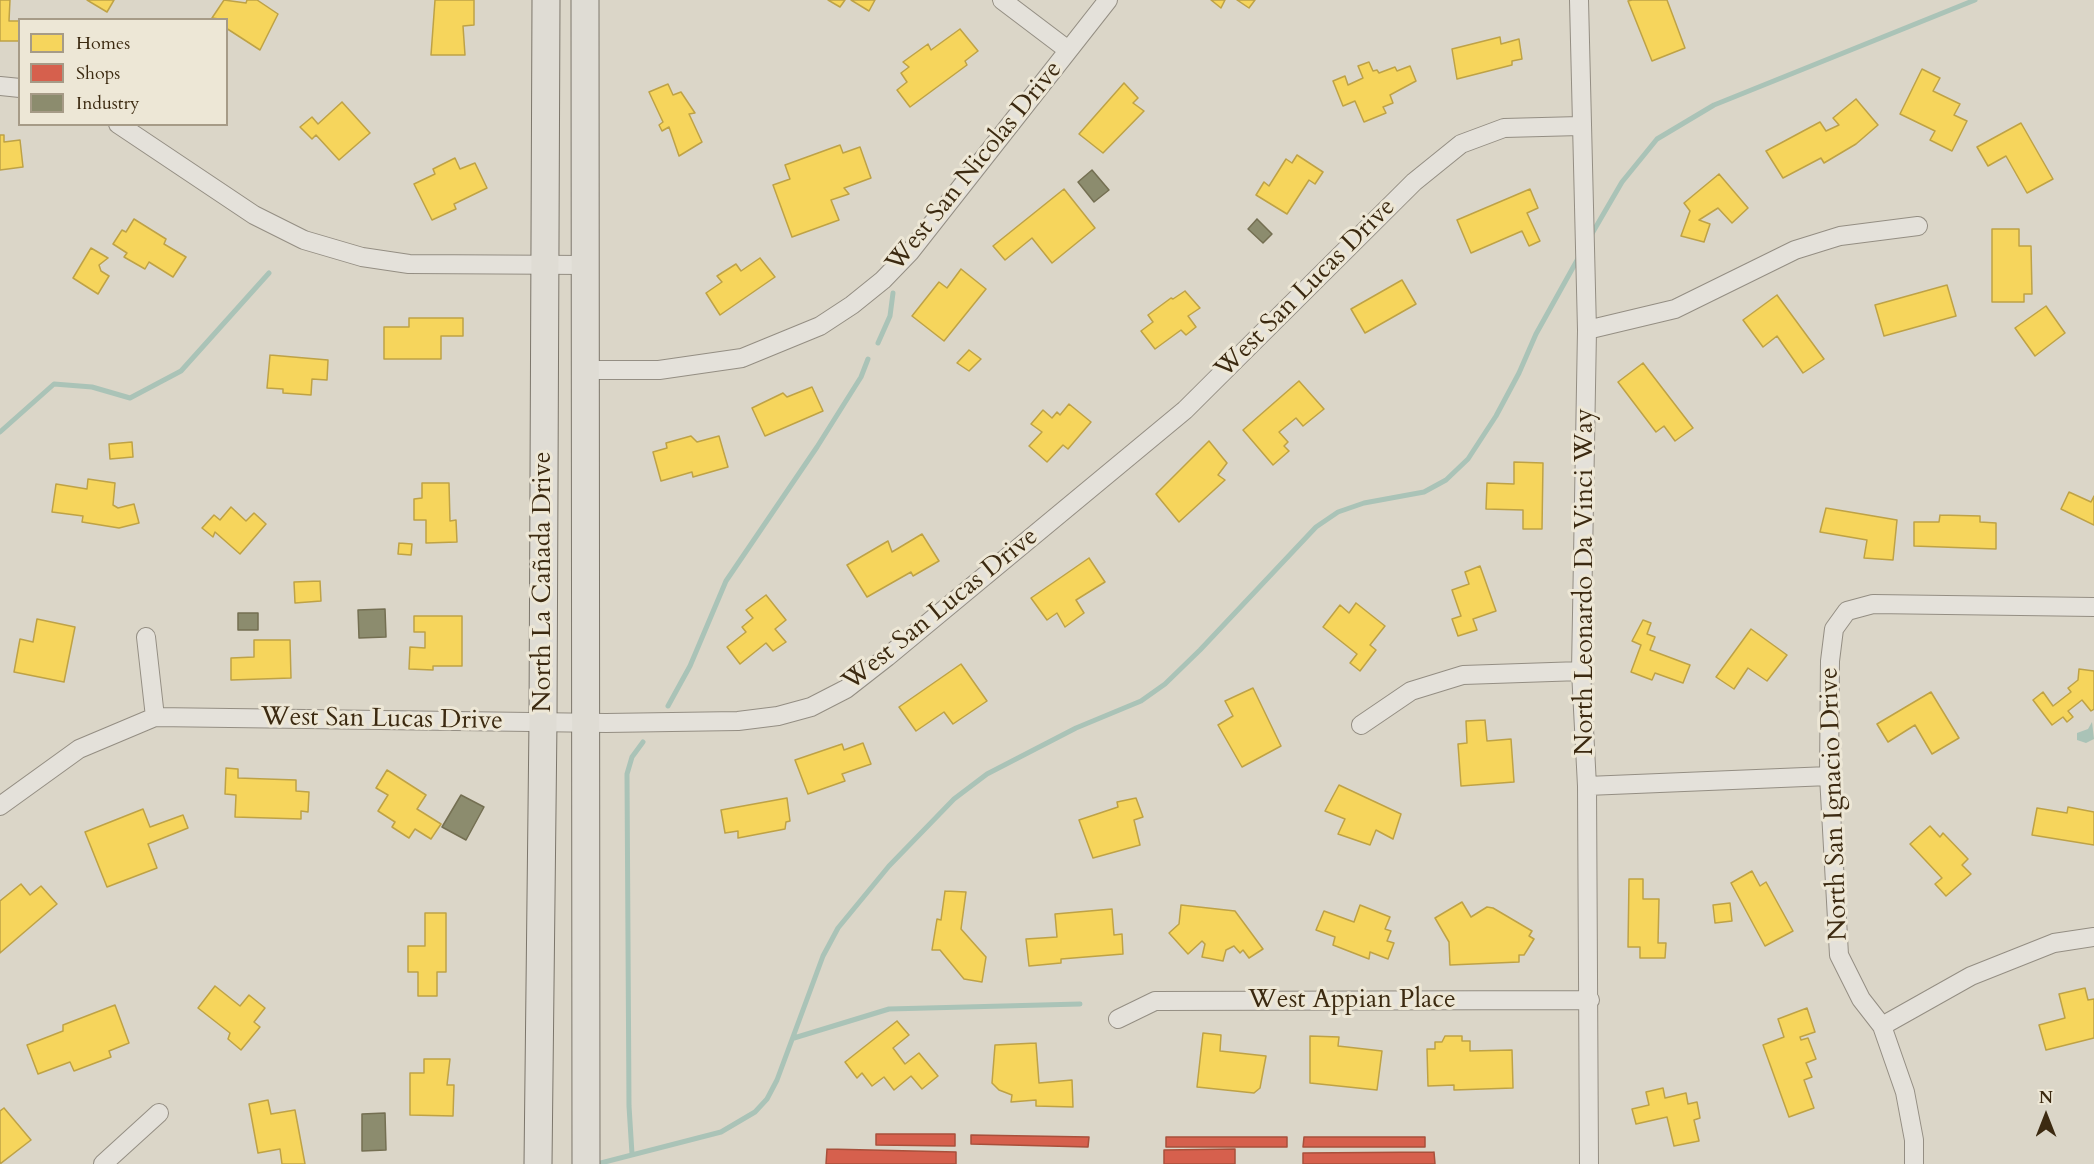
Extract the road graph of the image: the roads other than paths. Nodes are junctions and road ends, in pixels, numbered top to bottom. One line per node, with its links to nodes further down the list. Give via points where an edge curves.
1 (546, 0): 12 (main road, North La Cañada Drive)
2 (585, 0): 13 (main road, North La Cañada Drive)
3 (1002, 0): 6 (street)
4 (1108, 0): 6 (street, West San Nicolas Drive)
5 (1580, 0): 10 (street, North Leonardo Da Vinci Way)
6 (1068, 50): 15 (street, West San Nicolas Drive, via 910,252 852,305 820,326 742,358 659,370)
7 (0, 87): 8 (street)
8 (18, 88)
9 (121, 126): 12 (street, via 254,215 304,240 362,257 409,264)
10 (1580, 126): 14 (street, North Leonardo Da Vinci Way); 21 (street, West San Lucas Drive, via 1504,128 1461,144 1414,182 1185,410 846,689 811,707 738,722)
11 (1918, 226): 14 (street, via 1840,236 1806,246 1675,309)
12 (546, 265): 13 (street); 20 (main road, North La Cañada Drive)
13 (586, 265): 15 (main road, North La Cañada Drive)
14 (1587, 330): 18 (street, North Leonardo Da Vinci Way)
15 (586, 370): 21 (main road, North La Cañada Drive)
16 (2094, 607): 23 (street, North San Ignacio Drive, via 1842,606 1831,637)
17 (146, 637): 19 (street)
18 (1581, 671): 22 (street, via 1463,675 1411,691); 24 (street, North Leonardo Da Vinci Way)
19 (155, 717): 20 (street, West San Lucas Drive); 25 (street, West San Lucas Drive, via 80,749)
20 (543, 721): 21 (street, West San Lucas Drive); 31 (main road, North La Cañada Drive)
21 (585, 722): 33 (main road, North La Cañada Drive)
22 (1361, 725)
23 (1829, 776): 24 (street); 29 (street, North San Ignacio Drive, via 1839,955 1862,999)
24 (1587, 786): 27 (street, North Leonardo Da Vinci Way)
25 (0, 806)
26 (2094, 937): 29 (street, via 2054,943 1971,976)
27 (1590, 1000): 28 (street, West Appian Place, via 1155,1001); 34 (street, North Leonardo Da Vinci Way)
28 (1118, 1019)
29 (1882, 1026): 35 (street, North San Ignacio Drive, via 1905,1092)
30 (159, 1113): 32 (street)
31 (538, 1155)
32 (103, 1164)
33 (586, 1164)
34 (1589, 1164)
35 (1914, 1164)

